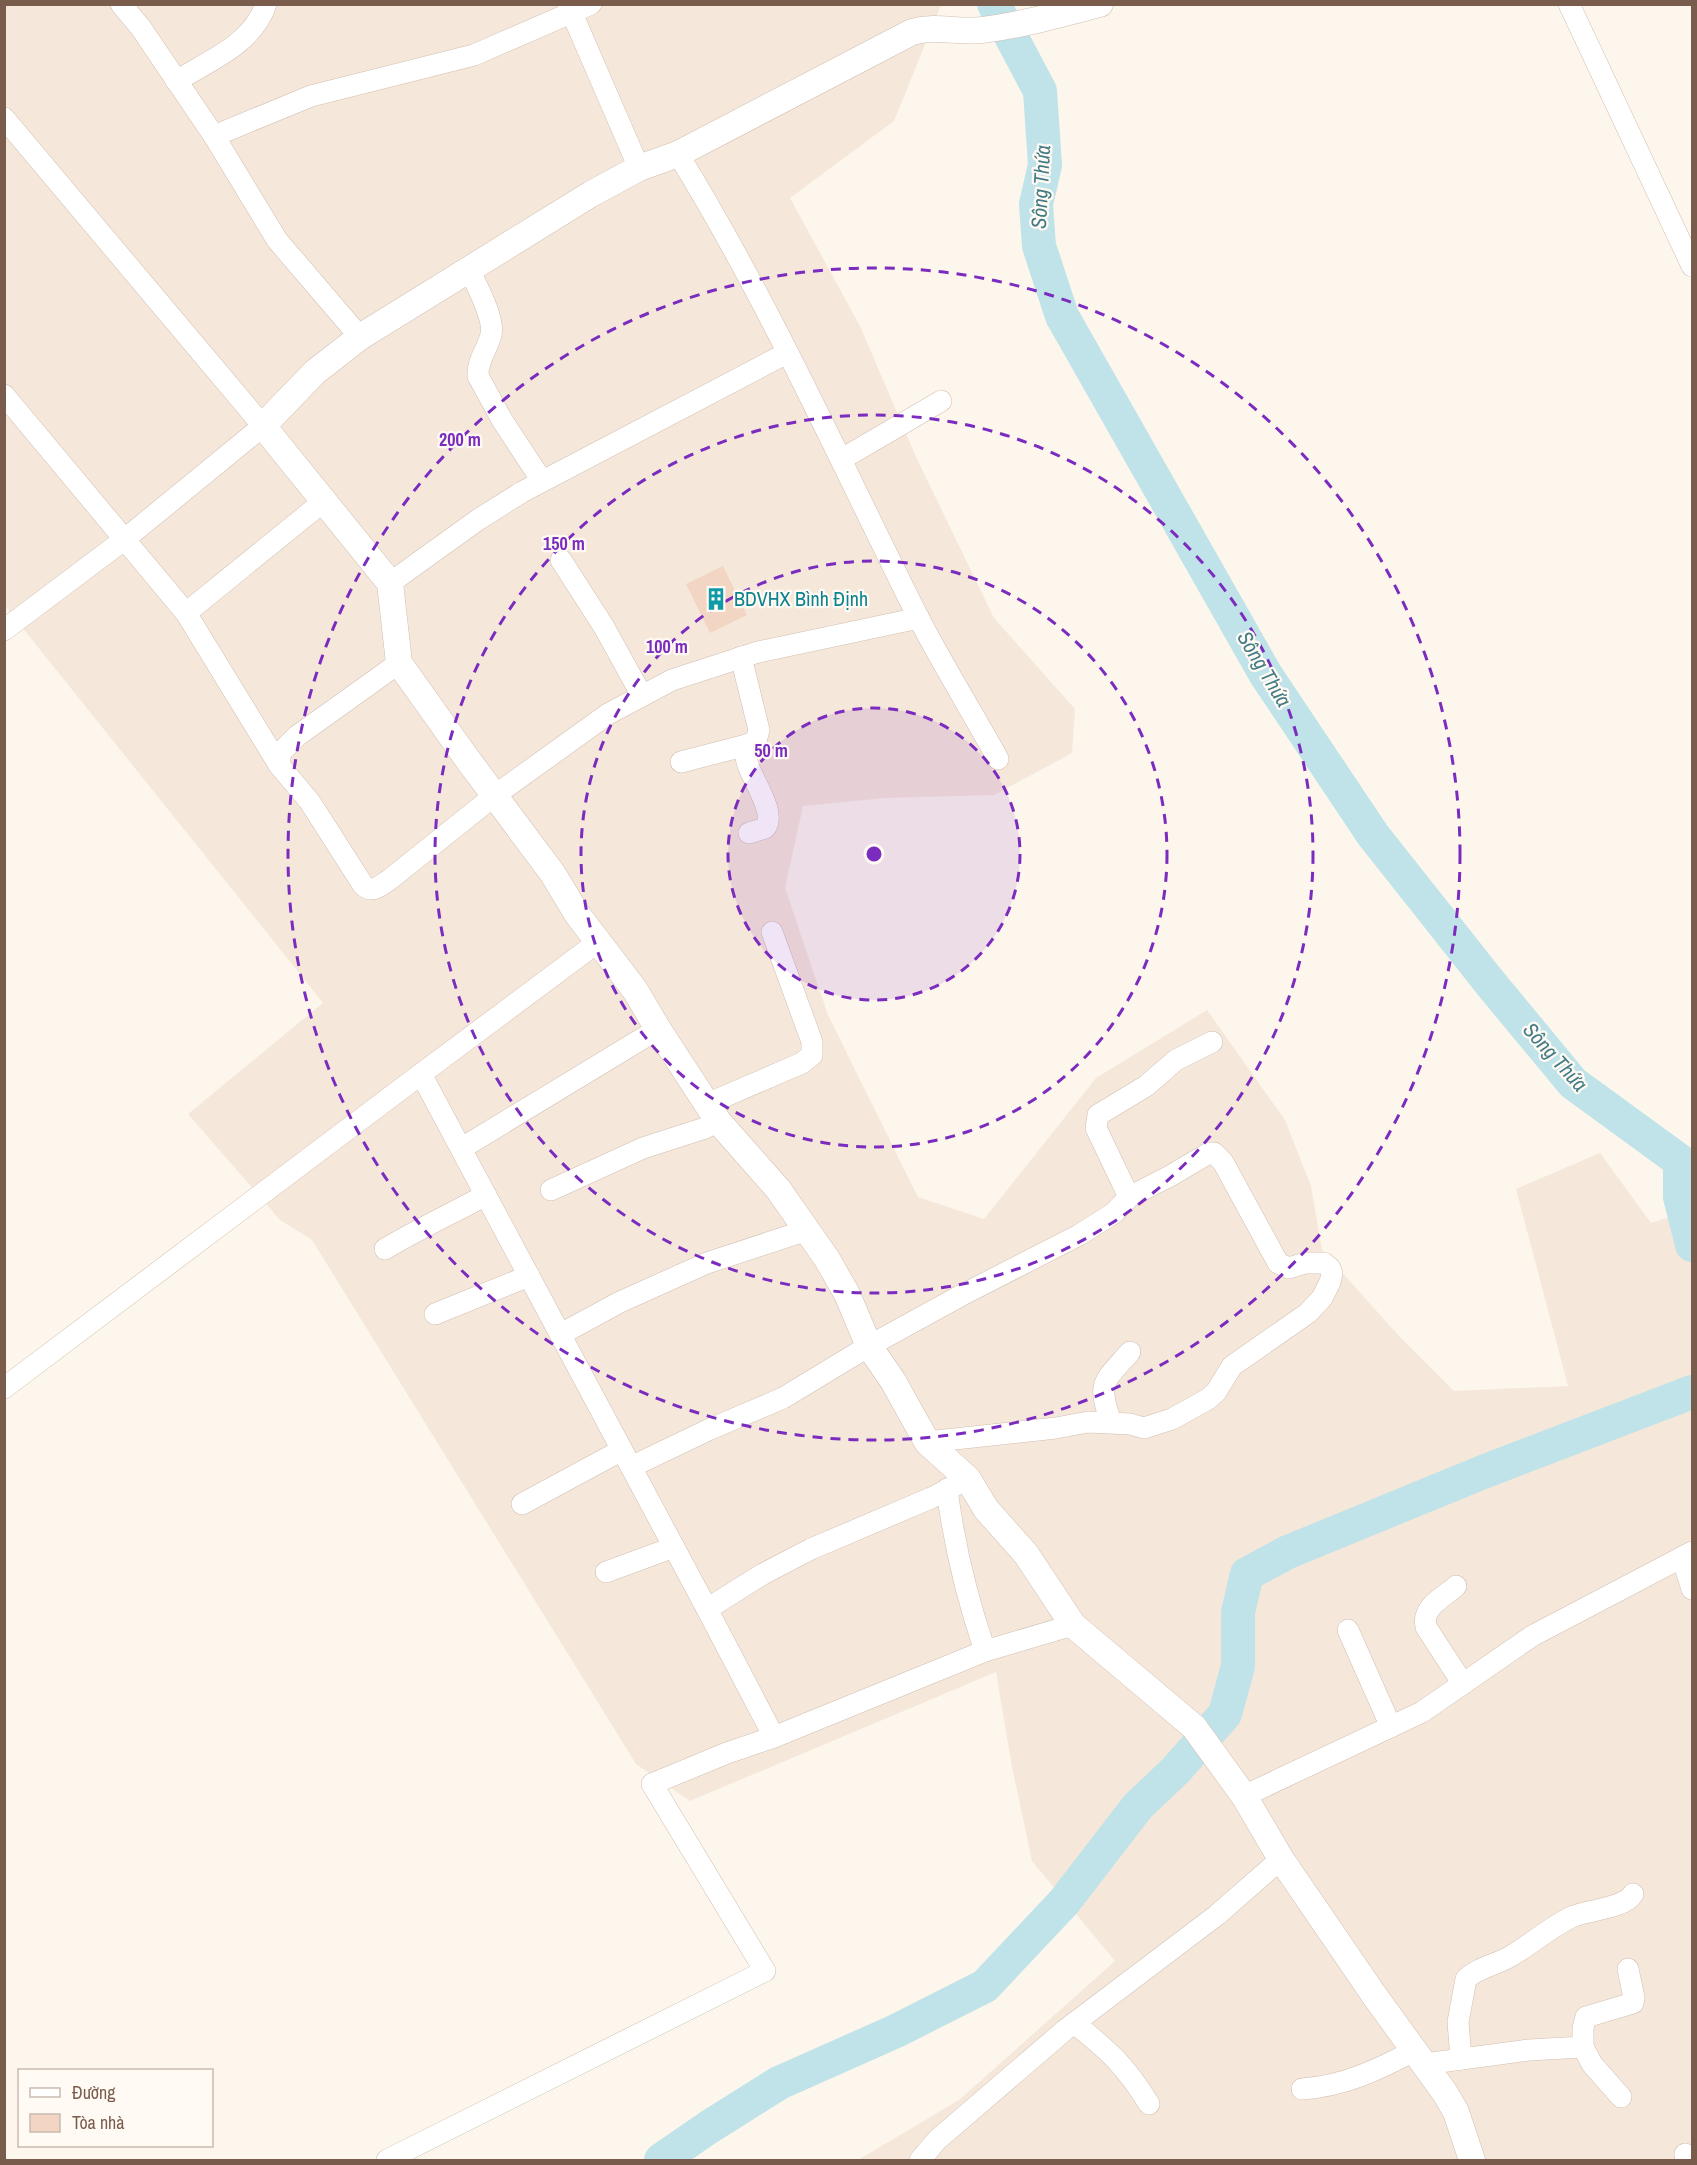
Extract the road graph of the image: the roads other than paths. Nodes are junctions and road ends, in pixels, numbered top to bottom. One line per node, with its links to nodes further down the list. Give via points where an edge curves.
1 (121, 4): 7 (street)
2 (266, 4): 7 (street, via 262,15 236,45)
3 (591, 4): 6 (street)
4 (1100, 4): 10 (street, via 979,31 933,28 912,32)
5 (1569, 4): 12 (street)
6 (570, 9): 9 (street, via 474,55 311,96); 11 (street)
7 (176, 81): 9 (street)
8 (4, 118): 18 (street)
9 (214, 136): 14 (street, via 277,240)
10 (678, 154): 11 (street); 15 (street)
11 (639, 168): 13 (street)
12 (1692, 266)
13 (469, 268): 14 (street); 20 (street, via 492,333 478,376)
14 (360, 337): 18 (street, via 315,372)
15 (787, 353): 19 (street); 20 (street)
16 (4, 395): 22 (street)
17 (941, 401): 19 (street)
18 (263, 426): 21 (street); 22 (street)
19 (842, 459): 26 (street)
20 (542, 481): 24 (street, via 479,519)
21 (324, 501): 24 (street); 25 (street)
22 (125, 538): 25 (street); 27 (street)
23 (561, 560): 30 (street)
24 (390, 583): 29 (street)
25 (186, 613): 34 (street)
26 (919, 618): 28 (street); 32 (street)
27 (4, 630)
28 (741, 657): 30 (street, via 672,680); 31 (street, via 759,730 756,741)
29 (399, 663): 34 (street, via 297,736 281,752); 35 (street)
30 (642, 696): 35 (street, via 608,714)
31 (743, 746): 33 (street); 36 (street, via 770,821 765,828)
32 (998, 759)
33 (681, 762)
34 (279, 765): 35 (street, via 310,802 368,890 389,880)
35 (494, 796): 38 (street)
36 (750, 833)
37 (772, 932): 42 (street, via 812,1042 812,1055)
38 (598, 942): 39 (street, via 635,990); 41 (street)
39 (658, 1029): 42 (street); 43 (street)
40 (1212, 1042): 46 (street, via 1176,1060 1146,1086 1098,1115 1096,1128)
41 (421, 1074): 43 (street); 54 (street)
42 (713, 1112): 44 (street, via 705,1128 643,1148); 47 (street)
43 (462, 1148): 45 (street)
44 (551, 1190)
45 (486, 1195): 48 (street); 49 (street)
46 (1129, 1197): 52 (street, via 1114,1213 1079,1235); 55 (street, via 1214,1153 1223,1162 1278,1263 1289,1268 1324,1263 1332,1274 1313,1308 1232,1366 1208,1399 1151,1427)
47 (807, 1230): 51 (street, via 707,1263); 52 (street, via 836,1272)
48 (385, 1249)
49 (529, 1276): 50 (street); 51 (street)
50 (435, 1314)
51 (561, 1334): 57 (street)
52 (869, 1346): 56 (street); 57 (street, via 783,1398)
53 (1130, 1352): 55 (street, via 1104,1385)
54 (4, 1388)
55 (1111, 1422): 56 (street)
56 (927, 1442): 58 (street)
57 (627, 1459): 59 (street); 60 (street)
58 (957, 1484): 65 (street, via 811,1549); 66 (street, via 986,1509 1026,1554); 68 (street, via 960,1570)
59 (522, 1504)
60 (674, 1547): 62 (street); 65 (street)
61 (1687, 1554): 64 (street); 69 (street, via 1553,1623)
62 (606, 1572)
63 (1456, 1586): 69 (street, via 1429,1608 1424,1620)
64 (1692, 1589)
65 (707, 1609): 71 (street)
66 (1073, 1625): 68 (street); 72 (street, via 1194,1727)
67 (1348, 1630): 70 (street)
68 (985, 1651): 71 (street)
69 (1463, 1684): 70 (street, via 1422,1712)
70 (1390, 1727): 72 (street)
71 (774, 1737): 83 (street, via 652,1784 765,1971)
72 (1244, 1796): 73 (street)
73 (1281, 1859): 76 (street, via 1217,1915); 78 (street)
74 (1633, 1894): 79 (street, via 1626,1901 1574,1916 1466,1979 1458,2022)
75 (1628, 1969): 77 (street, via 1633,2003 1586,2017)
76 (1074, 2023): 82 (street, via 1124,2067); 84 (street, via 937,2140)
77 (1582, 2047): 79 (street); 81 (street)
78 (1420, 2057): 79 (street); 80 (street, via 1340,2084); 85 (street, via 1456,2112)
79 (1461, 2059)
80 (1302, 2089)
81 (1621, 2097)
82 (1149, 2104)
83 (387, 2160)
84 (920, 2160)
85 (1472, 2160)

